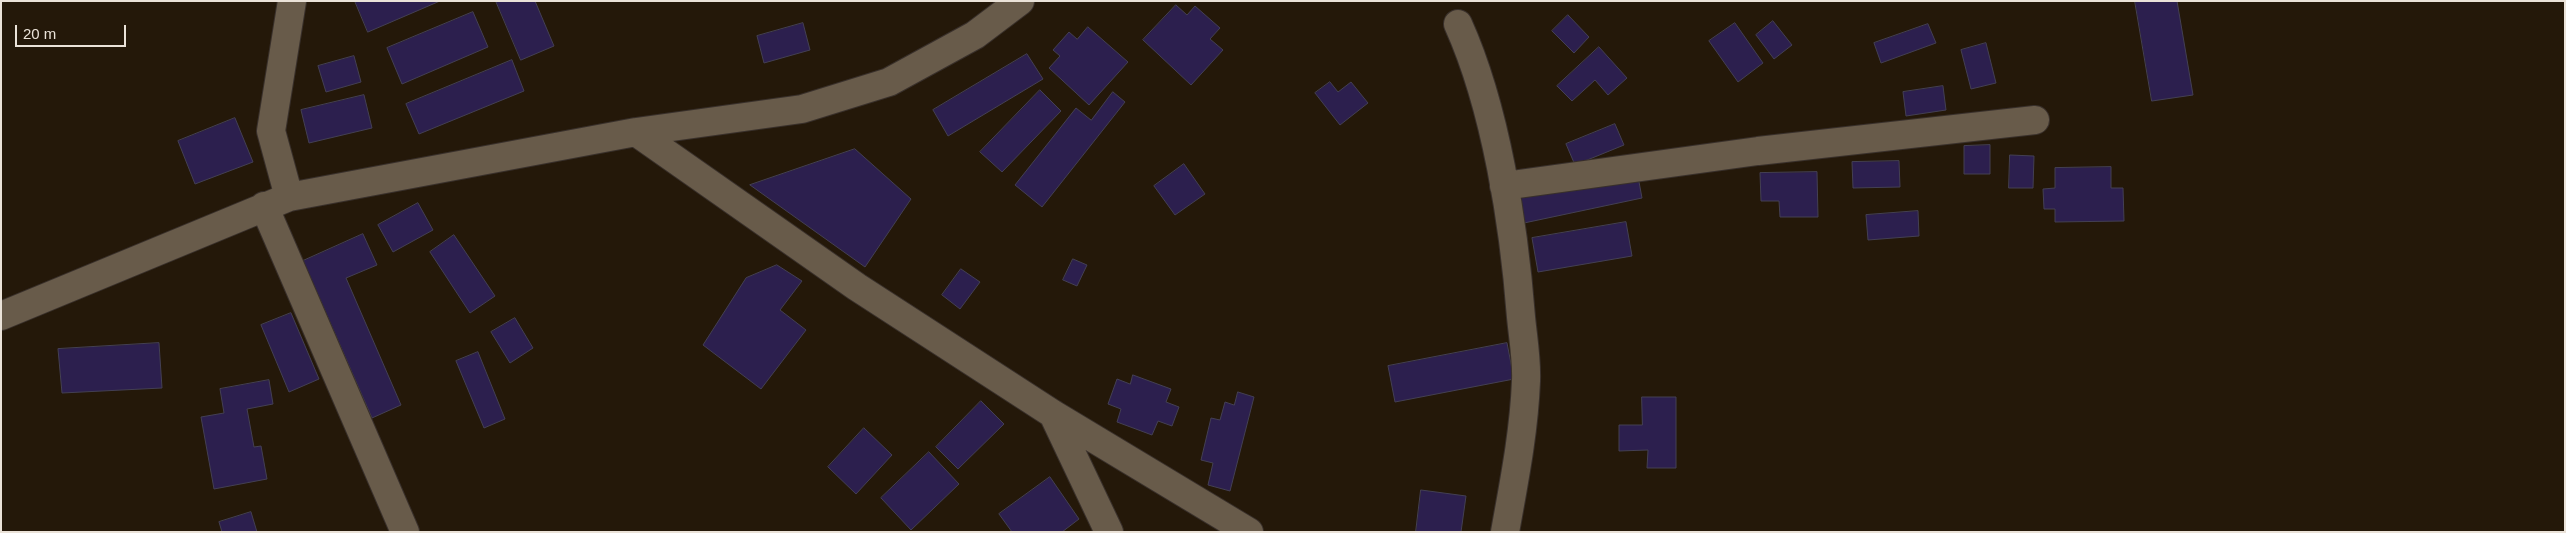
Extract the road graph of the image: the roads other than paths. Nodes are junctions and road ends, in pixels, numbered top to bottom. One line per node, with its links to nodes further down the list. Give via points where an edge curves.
1 (292, 1): 7 (street, via 271,131)
2 (1020, 1): 5 (street, via 975,35 889,82 802,109)
3 (1458, 24): 6 (street, via 1468,45)
4 (2035, 120): 6 (street, via 1758,151)
5 (636, 132): 7 (street); 9 (street, via 857,286)
6 (1504, 186): 13 (street, via 1519,288 1526,380 1517,464)
7 (276, 201): 8 (street); 10 (street)
8 (1, 316)
9 (1053, 414): 11 (street); 12 (street)
10 (405, 532)
11 (1109, 532)
12 (1249, 532)
13 (1504, 532)

